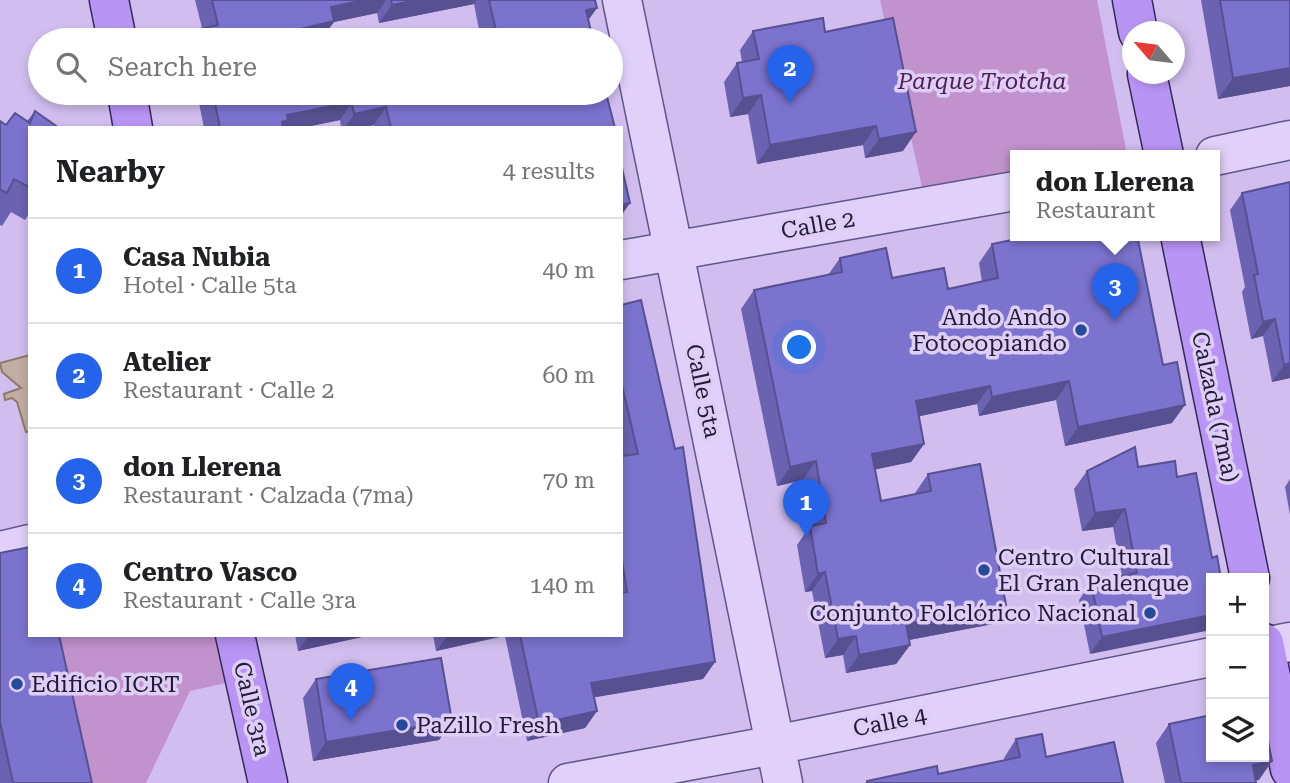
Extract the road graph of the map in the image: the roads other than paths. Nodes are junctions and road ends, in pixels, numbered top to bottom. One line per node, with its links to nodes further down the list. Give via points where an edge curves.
1 (109, 0): 5 (main road)
2 (622, 0): 14 (street, Calle 5ta)
3 (1132, 0): 4 (main road)
4 (1136, 21)
5 (115, 28)
6 (1149, 84): 10 (main road)
7 (129, 105): 8 (main road)
8 (134, 126)
9 (1290, 140): 11 (street)
10 (1163, 150)
11 (1220, 155)
12 (1010, 192): 14 (street, Calle 2)
13 (1181, 241): 18 (main road, Calzada (7ma))
14 (673, 249): 15 (street, Calle 2); 24 (street, Calle 5ta)
15 (623, 260)
16 (28, 544): 17 (street)
17 (0, 551)
18 (1250, 573)
19 (235, 637): 26 (main road, Calle 3ra)
20 (1290, 642): 21 (street)
21 (1269, 644)
22 (1206, 658): 24 (street, Calle 4)
23 (1269, 669): 25 (main road)
24 (775, 745): 27 (street, Calle 4); 28 (street, Calle 5ta)
25 (1290, 769)
26 (268, 783)
27 (568, 783)
28 (783, 783)

